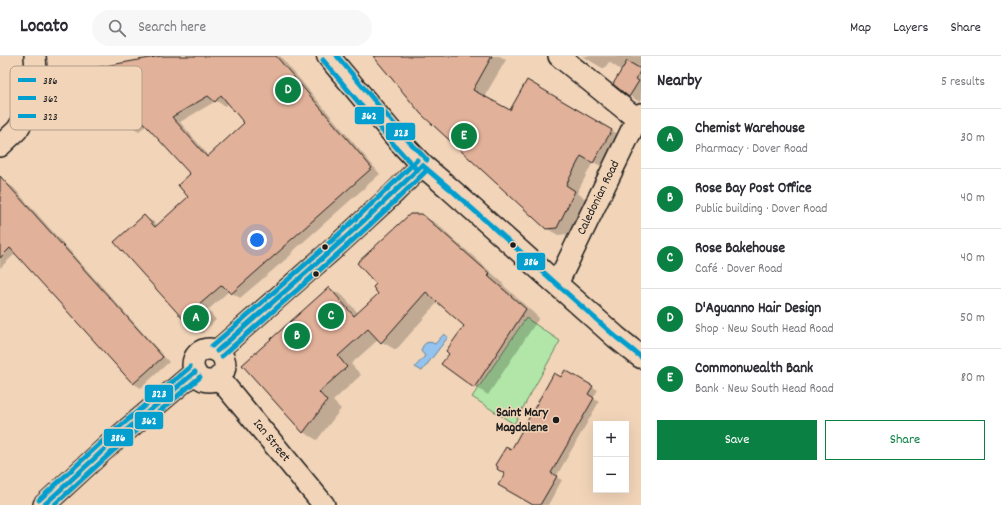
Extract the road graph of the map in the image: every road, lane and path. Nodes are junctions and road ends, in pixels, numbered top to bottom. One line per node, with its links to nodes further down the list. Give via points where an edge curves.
1 (35, 56): 4 (street)
2 (328, 56): 8 (main road)
3 (559, 56): 5 (street)
4 (36, 66)
5 (639, 117): 9 (street, Caledonian Road)
6 (17, 130): 7 (street)
7 (0, 146)
8 (422, 165): 9 (main road); 10 (street, via 343,240)
9 (557, 284): 11 (main road)
10 (218, 351): 12 (street, via 208,349 198,352 194,360); 13 (street, via 224,360)
11 (641, 358)
12 (195, 372): 13 (street, via 206,380); 15 (street, via 109,445)
13 (220, 376): 14 (street, Ian Street)
14 (319, 503)
15 (44, 505)

